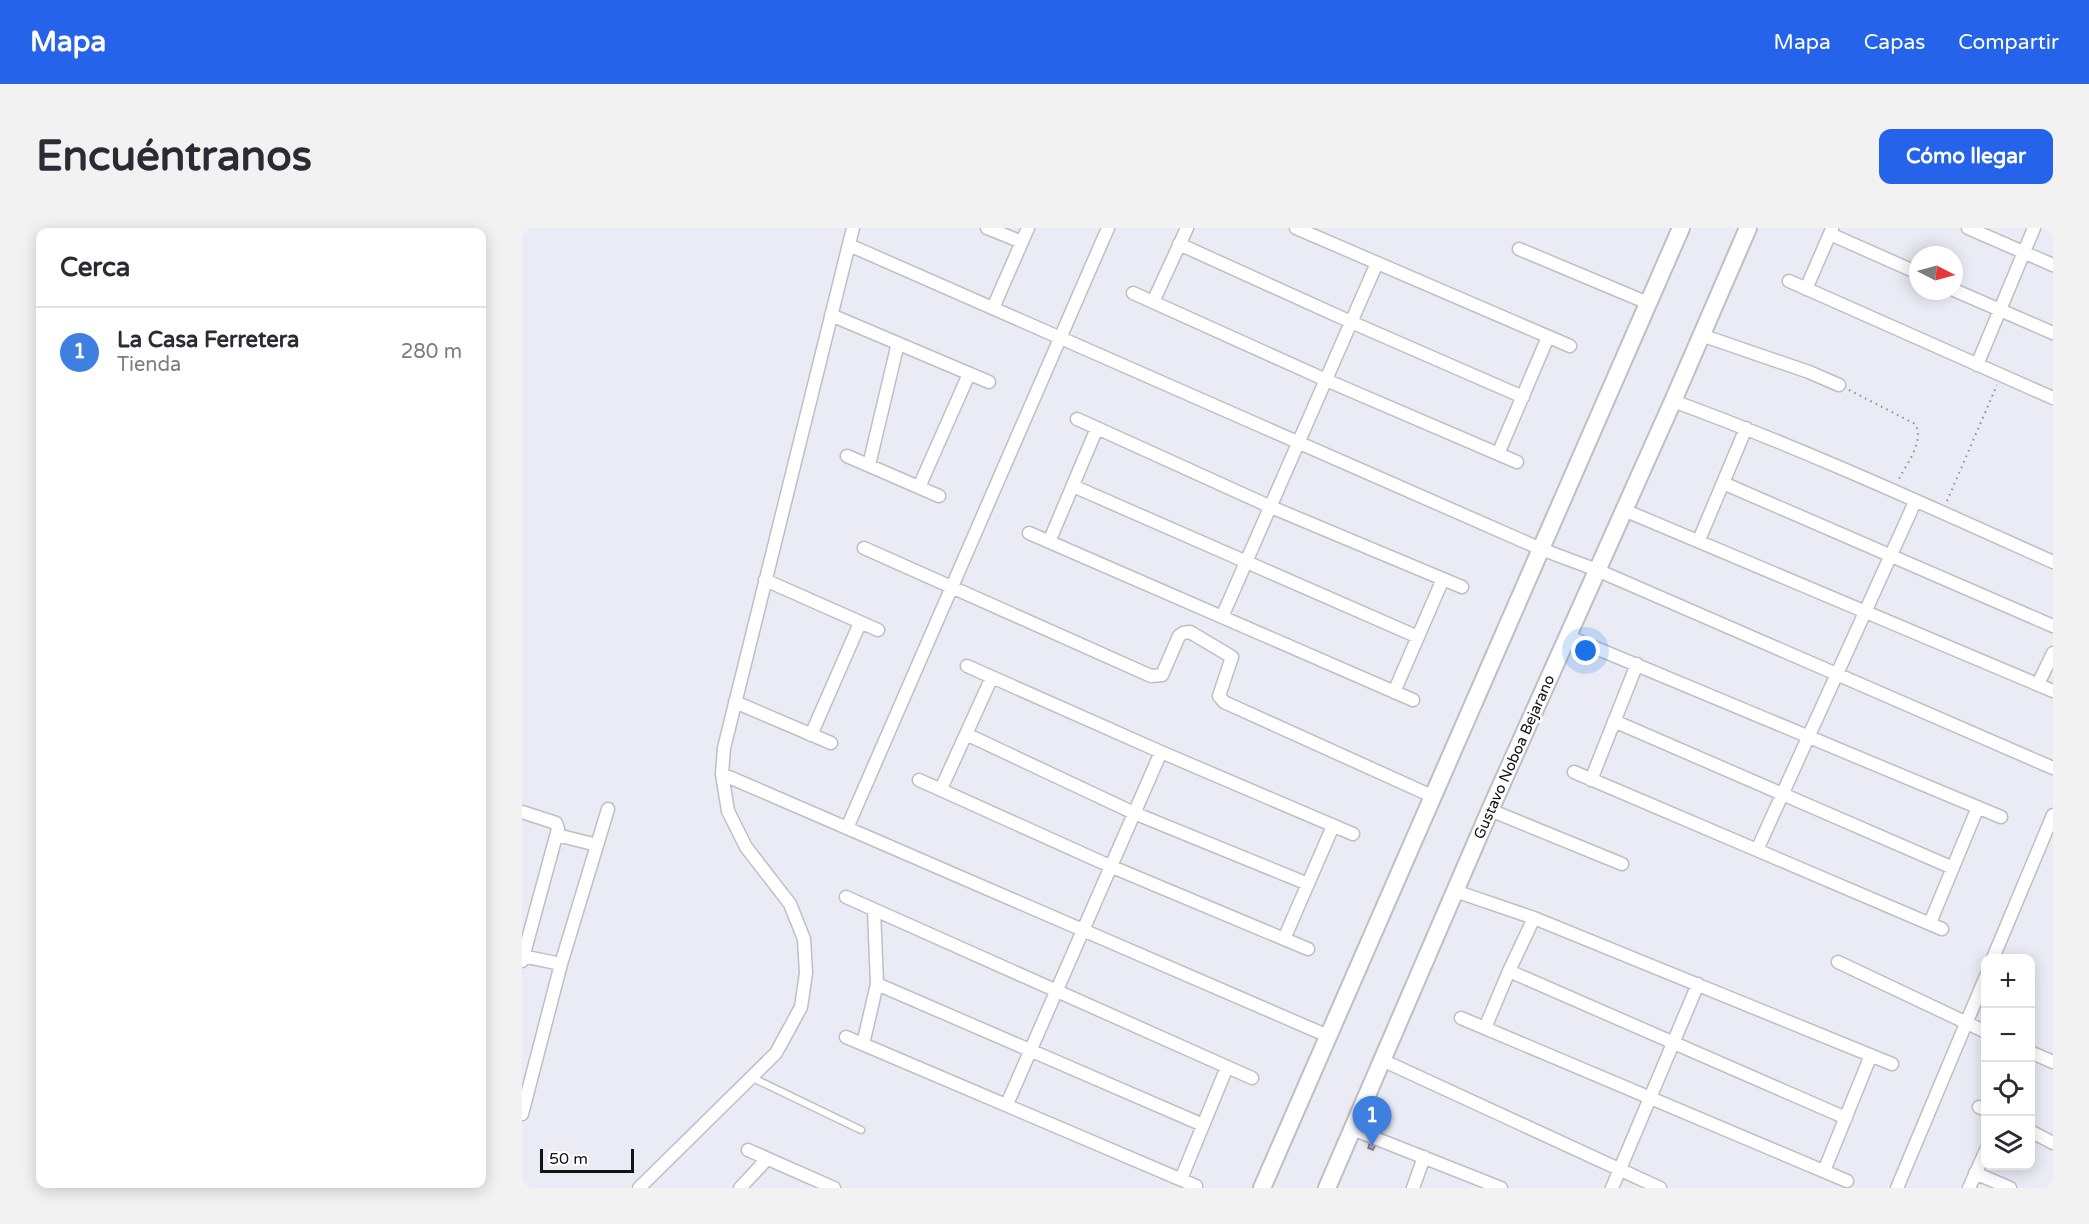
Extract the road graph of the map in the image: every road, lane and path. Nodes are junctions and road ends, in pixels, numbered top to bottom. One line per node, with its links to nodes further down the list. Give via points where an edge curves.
1 (853, 228): 14 (street)
2 (987, 228): 12 (street)
3 (1028, 228): 12 (street)
4 (1108, 228): 33 (street)
5 (1186, 228): 13 (street)
6 (1296, 228): 17 (street)
7 (1681, 228): 25 (street)
8 (1748, 228): 31 (street, Gustavo Noboa Bejarano)
9 (1968, 228): 16 (street)
10 (2034, 228): 16 (street)
11 (1831, 231): 19 (street); 21 (street)
12 (1022, 242): 26 (street)
13 (1179, 244): 24 (street); 29 (street)
14 (849, 245): 26 (street); 28 (street)
15 (1519, 249): 25 (street)
16 (2024, 253): 18 (street); 27 (street)
17 (1377, 263): 29 (street); 32 (street)
18 (2053, 265)
19 (1909, 269)
20 (1789, 281): 21 (street)
21 (1806, 289): 36 (street)
22 (1133, 293): 24 (street)
23 (1963, 294): 27 (street)
24 (1153, 302): 39 (street)
25 (1648, 303): 66 (street)
26 (993, 309): 33 (street)
27 (2000, 310): 30 (street); 36 (street)
28 (831, 315): 34 (street); 72 (street)
29 (1351, 322): 39 (street); 42 (street)
30 (2053, 333)
31 (1701, 335): 41 (street); 44 (street, Gustavo Noboa Bejarano)
32 (1548, 337): 35 (street); 42 (street)
33 (1060, 338): 48 (street); 74 (street)
34 (897, 343): 37 (street); 52 (street)
35 (1570, 346)
36 (1977, 365): 38 (street)
37 (969, 374): 40 (street); 55 (street)
38 (2001, 375): 43 (street); 61 (path)
39 (1326, 380): 48 (street); 49 (street)
40 (988, 382)
41 (1839, 385): 56 (path, via 1915,424 1919,439)
42 (1523, 397): 49 (street)
43 (2053, 398)
44 (1673, 401): 47 (street); 60 (street, Gustavo Noboa Bejarano)
45 (1077, 419): 46 (street)
46 (1097, 428): 54 (street); 59 (street)
47 (1746, 428): 53 (street); 56 (street)
48 (1299, 443): 59 (street); 66 (street)
49 (1498, 454): 51 (street)
50 (847, 456): 52 (street)
51 (1517, 462)
52 (869, 465): 55 (street)
53 (1723, 483): 63 (street); 67 (street)
54 (1073, 486): 64 (street); 68 (street)
55 (919, 487): 57 (street)
56 (1893, 491): 58 (street)
57 (939, 496)
58 (1916, 502): 61 (street); 67 (street)
59 (1271, 507): 68 (street); 71 (street)
60 (1624, 510): 63 (street); 70 (street, Gustavo Noboa Bejarano)
61 (1943, 512): 69 (street)
62 (1029, 533): 64 (street)
63 (1699, 540): 75 (street)
64 (1048, 542): 76 (street)
65 (864, 548): 74 (street)
66 (1541, 549): 70 (street); 105 (street)
67 (1891, 557): 75 (street); 78 (street)
68 (1246, 562): 76 (street); 81 (street)
69 (2053, 562)
70 (1597, 570): 80 (street, Gustavo Noboa Bejarano); 85 (street)
71 (1443, 579): 73 (street); 81 (street)
72 (765, 580): 77 (street); 91 (street)
73 (1462, 587)
74 (951, 588): 105 (street, via 1151,676 1162,675 1179,636 1190,632 1232,657 1219,696 1224,702); 114 (street)
75 (1866, 611): 85 (street); 87 (street)
76 (1222, 617): 89 (street)
77 (860, 622): 79 (street); 94 (street)
78 (2053, 626)
79 (878, 630)
80 (1568, 636): 83 (street); 108 (street, Gustavo Noboa Bejarano)
81 (1418, 637): 89 (street)
82 (2053, 653): 87 (street)
83 (1637, 664): 92 (street); 95 (street)
84 (967, 666): 86 (street)
85 (1838, 674): 95 (street); 98 (street)
86 (992, 677): 93 (street); 97 (street)
87 (2038, 684): 88 (street)
88 (2053, 691)
89 (1394, 692): 90 (street)
90 (1413, 700)
91 (735, 702): 94 (street); 100 (street)
92 (1614, 721): 102 (street); 104 (street)
93 (966, 734): 103 (street); 110 (street)
94 (811, 735): 96 (street)
95 (1808, 736): 104 (street); 106 (street)
96 (831, 743)
97 (1161, 752): 110 (street); 113 (street)
98 (2053, 768)
99 (1574, 772): 102 (street)
100 (722, 774): 114 (street); 156 (street, via 728,811 746,847 790,904 804,939 806,973 801,1007 776,1053)
101 (919, 780): 103 (street)
102 (1591, 780): 118 (street)
103 (941, 789): 120 (street)
104 (1782, 795): 118 (street); 121 (street)
105 (1434, 797): 145 (street)
106 (1978, 807): 112 (street); 121 (street)
107 (608, 809): 117 (street)
108 (1490, 810): 119 (street); 123 (street, Gustavo Noboa Bejarano)
109 (522, 812): 116 (street, via 556,823)
110 (1134, 813): 120 (street); 122 (street)
111 (2053, 815): 132 (street)
112 (2001, 817)
113 (1333, 826): 115 (street); 122 (street)
114 (847, 828): 129 (street)
115 (1353, 834)
116 (556, 835): 117 (street); 133 (street)
117 (597, 845): 135 (street)
118 (1757, 850): 127 (street)
119 (1622, 864)
120 (1110, 866): 129 (street); 130 (street)
121 (1953, 868): 127 (street)
122 (1308, 884): 130 (street)
123 (1455, 891): 126 (street); 152 (street, Gustavo Noboa Bejarano)
124 (846, 897): 125 (street)
125 (873, 910): 137 (street); 140 (street)
126 (1534, 918): 136 (street); 138 (street)
127 (1930, 923): 128 (street)
128 (1942, 929)
129 (1082, 930): 140 (street); 145 (street)
130 (1284, 939): 131 (street)
131 (1308, 949)
132 (1995, 954)
133 (522, 958): 135 (street)
134 (1838, 962): 142 (street)
135 (561, 964): 160 (street)
136 (1509, 971): 143 (street); 147 (street)
137 (877, 984): 148 (street); 149 (street)
138 (1698, 984): 147 (street); 151 (street)
139 (1981, 988): 142 (street)
140 (1056, 990): 149 (street); 155 (street)
141 (1461, 1018): 143 (street)
142 (1966, 1024): 144 (street); 186 (street)
143 (1485, 1028): 158 (street)
144 (1981, 1030)
145 (1328, 1036): 180 (street)
146 (846, 1037): 148 (street)
147 (1672, 1043): 158 (street); 161 (street)
148 (863, 1044): 159 (street)
149 (1031, 1050): 159 (street); 162 (street)
150 (2035, 1054): 153 (street)
151 (1870, 1055): 154 (street); 161 (street)
152 (1382, 1060): 164 (street, Gustavo Noboa Bejarano); 171 (street)
153 (2053, 1062)
154 (1892, 1064)
155 (1227, 1067): 157 (street); 162 (street)
156 (753, 1078): 163 (lane); 177 (street)
157 (1252, 1078)
158 (1649, 1098): 171 (street); 172 (street)
159 (1007, 1104): 174 (street)
160 (522, 1114)
161 (1846, 1118): 172 (street)
162 (1203, 1125): 174 (street)
163 (861, 1130)
164 (1352, 1130): 168 (street); 181 (street, Gustavo Noboa Bejarano)
165 (2035, 1133): 166 (street)
166 (2053, 1143)
167 (748, 1150): 169 (street)
168 (1424, 1157): 182 (street); 183 (street)
169 (767, 1159): 178 (street); 179 (street)
170 (1981, 1160): 173 (street)
171 (1619, 1170): 184 (street); 185 (street)
172 (1824, 1171): 175 (street)
173 (1975, 1173): 187 (street); 188 (street)
174 (1180, 1179): 176 (street)
175 (1847, 1181)
176 (1196, 1186)
177 (639, 1188)
178 (740, 1188)
179 (834, 1188)
180 (1262, 1188)
181 (1327, 1188)
182 (1413, 1188)
183 (1501, 1188)
184 (1612, 1188)
185 (1659, 1188)
186 (1897, 1188)
187 (1969, 1188)
188 (2010, 1188)

